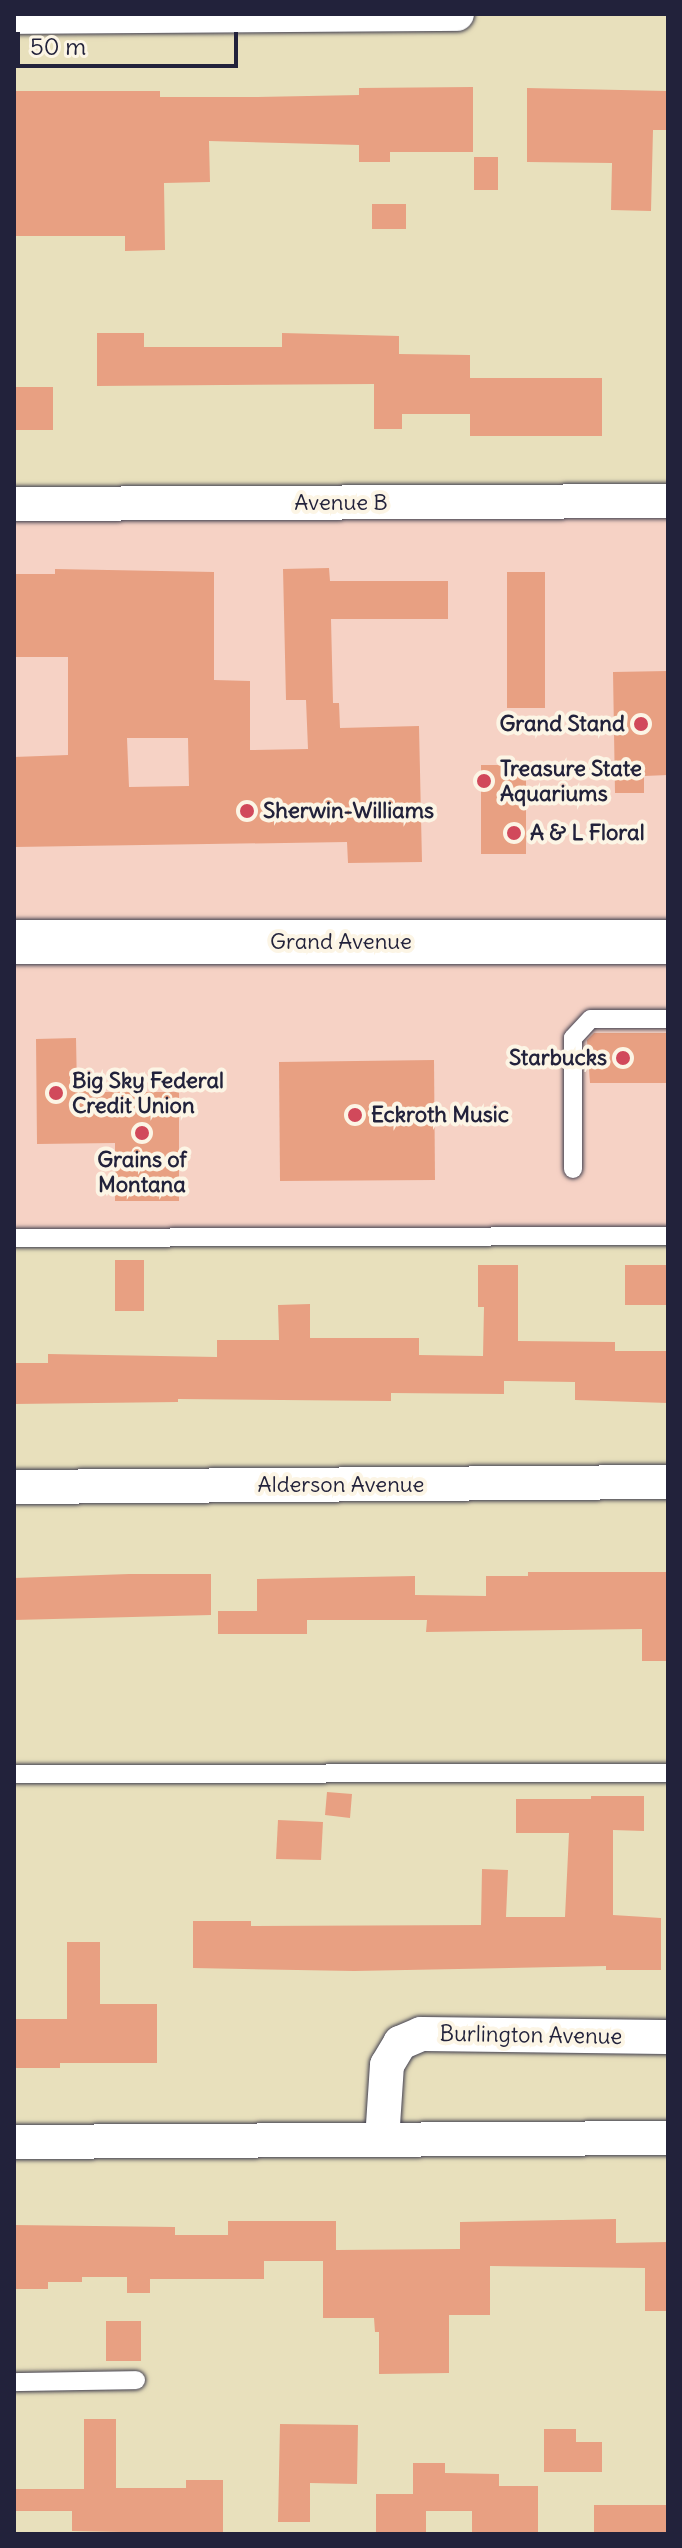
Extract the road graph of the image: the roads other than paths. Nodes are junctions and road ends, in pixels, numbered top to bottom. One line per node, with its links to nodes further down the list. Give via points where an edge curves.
1 (457, 14): 2 (street)
2 (14, 17)
3 (668, 501): 4 (street, Avenue B)
4 (14, 504)
5 (14, 942): 6 (main road, Grand Avenue)
6 (668, 942)
7 (668, 1019): 8 (lane, via 591,1019 573,1038)
8 (573, 1169)
9 (668, 1236): 10 (lane)
10 (14, 1238)
11 (668, 1482): 12 (street, Alderson Avenue)
12 (14, 1487)
13 (668, 1773): 14 (lane)
14 (14, 1774)
15 (668, 2037): 17 (street, Burlington Avenue, via 421,2034 400,2043 387,2065)
16 (668, 2138): 17 (street)
17 (382, 2140): 18 (street)
18 (14, 2142)
19 (136, 2380): 20 (lane)
20 (14, 2382)

